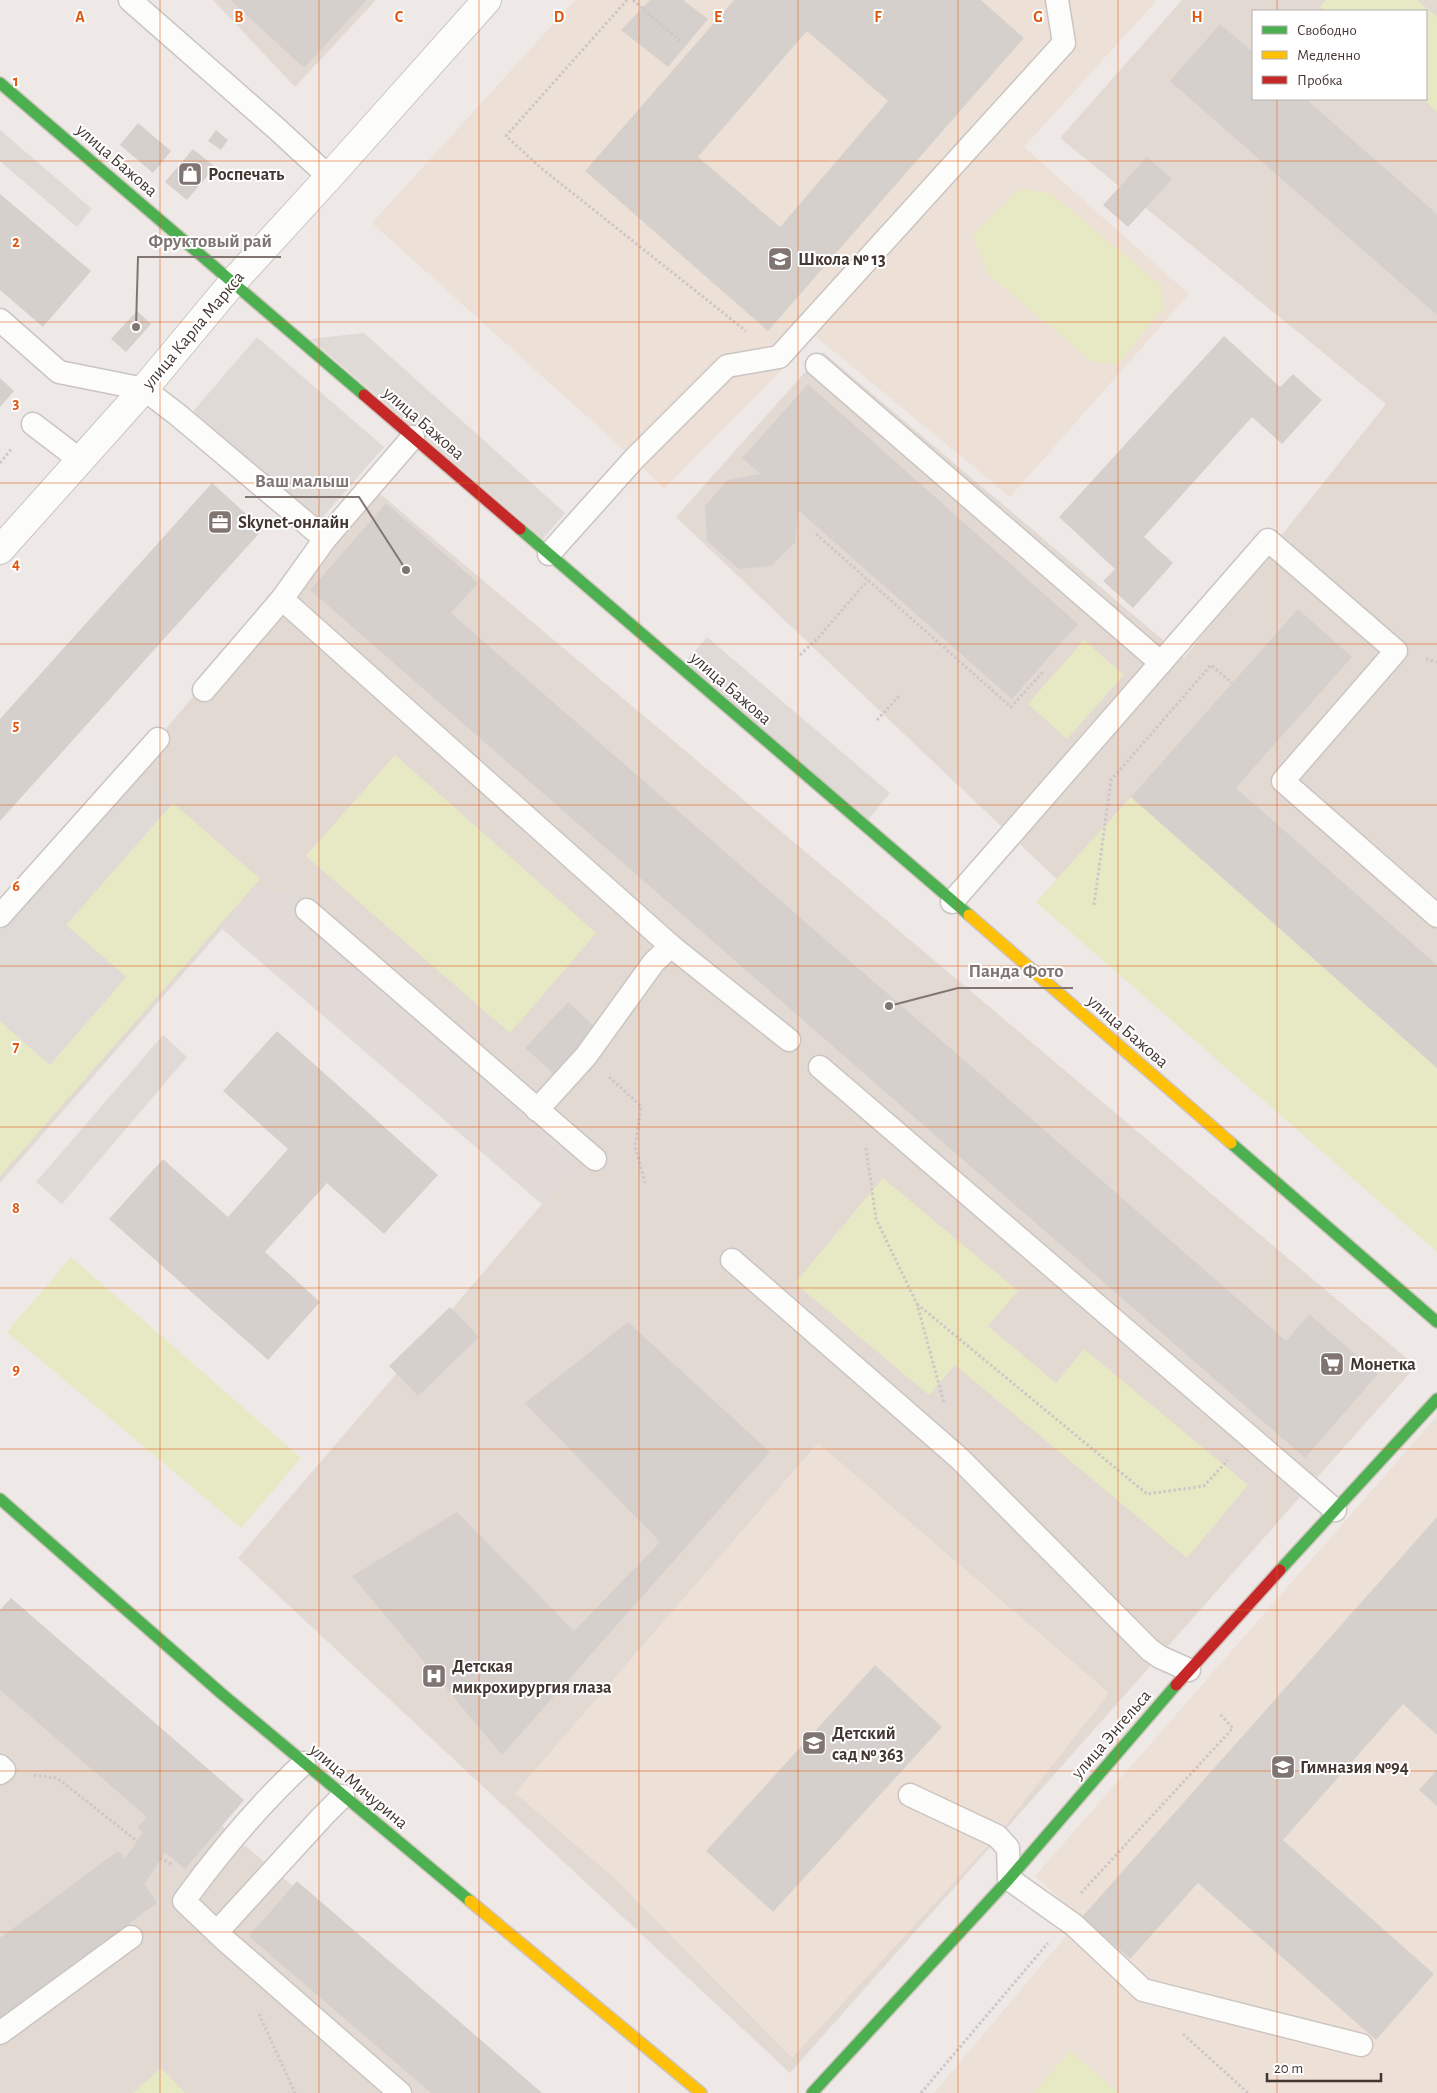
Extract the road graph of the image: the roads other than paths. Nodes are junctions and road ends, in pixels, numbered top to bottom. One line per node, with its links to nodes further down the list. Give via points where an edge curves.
1 (130, 0): 5 (lane)
2 (487, 0): 5 (street, улица Карла Маркса)
3 (1056, 0): 15 (lane, via 1064,43 779,357 727,366 634,459)
4 (0, 83): 6 (street, улица Бажова)
5 (329, 178): 6 (street, улица Карла Маркса)
6 (232, 282): 9 (street, улица Карла Маркса); 11 (street, улица Бажова)
7 (0, 320): 9 (lane, via 58,372)
8 (817, 365): 17 (lane)
9 (144, 389): 12 (street, улица Карла Маркса); 13 (lane)
10 (32, 424): 12 (lane)
11 (414, 437): 13 (lane); 15 (street, улица Бажова)
12 (80, 460): 14 (street, улица Карла Маркса)
13 (325, 539): 16 (lane)
14 (0, 550)
15 (549, 554): 20 (street, улица Бажова)
16 (282, 599): 18 (lane); 24 (lane)
17 (1161, 663): 20 (lane); 23 (lane, via 1268,540 1396,651 1282,781)
18 (204, 690)
19 (158, 739): 22 (lane)
20 (952, 902): 30 (street, улица Бажова)
21 (307, 910): 27 (lane)
22 (0, 916)
23 (1437, 916)
24 (671, 946): 25 (lane); 27 (lane, via 654,962 586,1056)
25 (789, 1040)
26 (820, 1066): 33 (lane)
27 (537, 1110): 28 (lane)
28 (594, 1159)
29 (732, 1260): 34 (lane, via 959,1458 1150,1650)
30 (1437, 1322)
31 (1437, 1399): 33 (street, улица Энгельса)
32 (0, 1499): 35 (street, улица Мичурина)
33 (1335, 1510): 34 (street, улица Энгельса)
34 (1189, 1670): 38 (street, улица Энгельса)
35 (304, 1763): 37 (street, улица Мичурина); 39 (lane, via 282,1784 184,1900)
36 (910, 1795): 38 (lane, via 997,1836 1008,1848)
37 (343, 1796): 39 (lane); 44 (street, улица Мичурина)
38 (1009, 1880): 42 (lane, via 1074,1925 1143,1990); 45 (street, улица Энгельса)
39 (217, 1932): 43 (lane)
40 (131, 1937): 41 (lane)
41 (0, 2033)
42 (1361, 2045)
43 (400, 2093)
44 (702, 2093)
45 (812, 2093)

